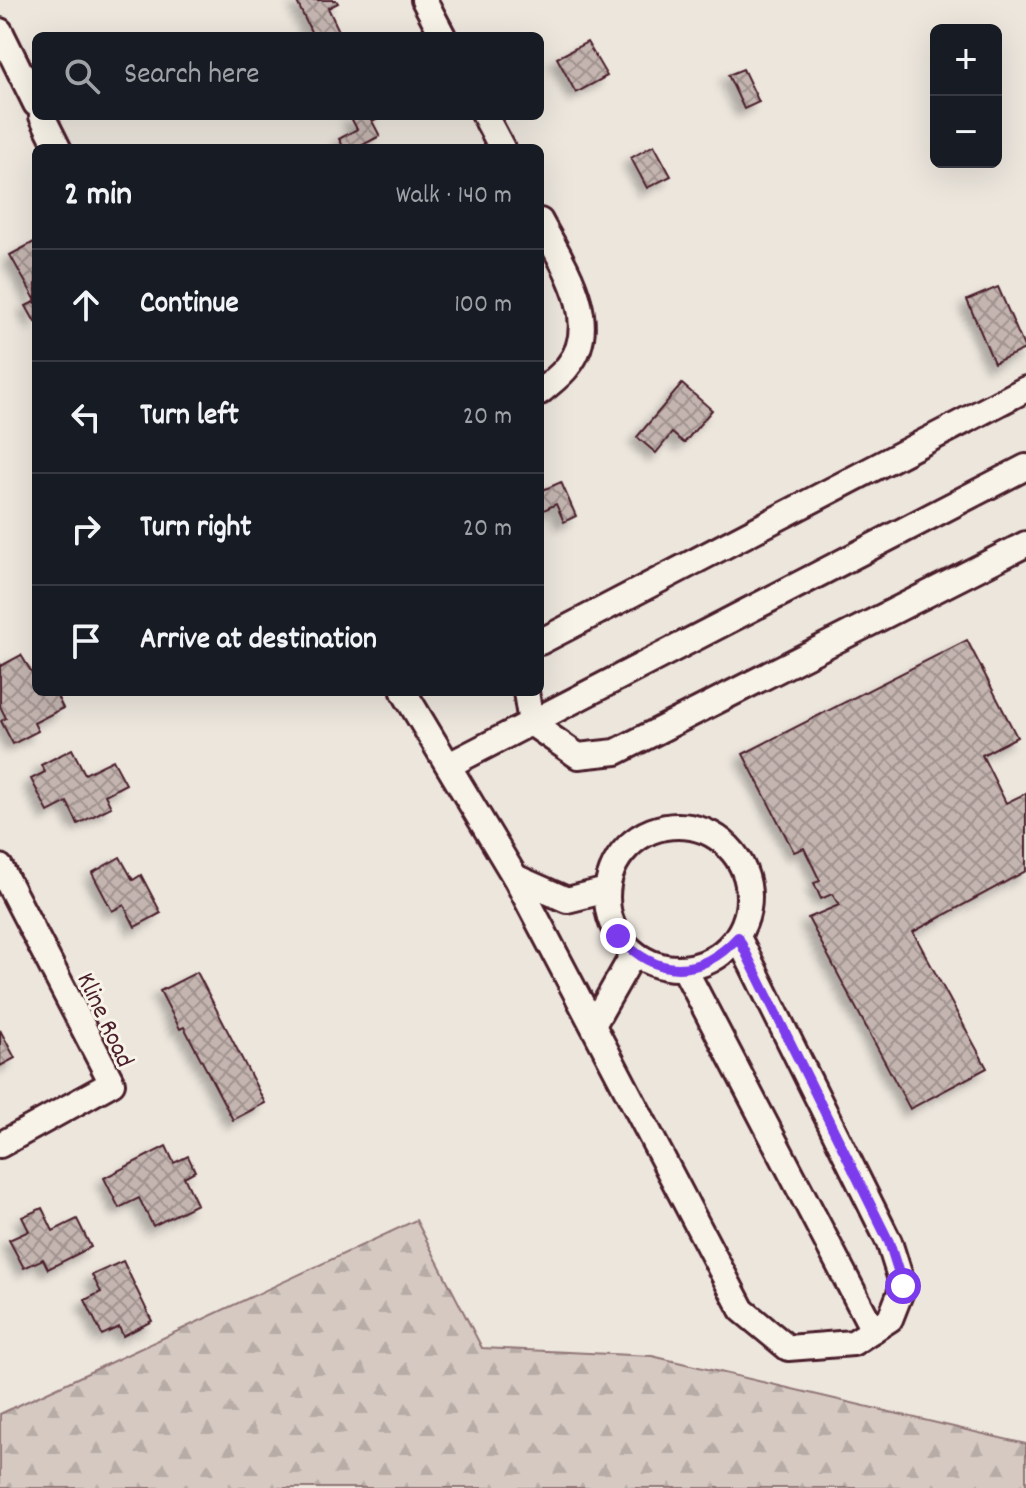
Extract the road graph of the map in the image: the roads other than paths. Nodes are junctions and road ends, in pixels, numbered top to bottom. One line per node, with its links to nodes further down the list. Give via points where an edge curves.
1 (424, 0): 3 (street)
2 (0, 31): 4 (street)
3 (441, 32)
4 (32, 96)
5 (44, 120): 7 (street)
6 (487, 120): 8 (street)
7 (56, 144)
8 (500, 144)
9 (544, 229): 10 (street, via 577,292 582,332 570,365)
10 (544, 388)
11 (1026, 389): 14 (street)
12 (1026, 467): 17 (street)
13 (1026, 544): 17 (street, via 616,752 578,756)
14 (544, 640)
15 (407, 696): 18 (street)
16 (527, 696): 17 (street)
17 (531, 723): 18 (street)
18 (451, 764): 20 (street)
19 (0, 867): 26 (street, Kline Road, via 112,1083)
20 (515, 877): 21 (street, via 567,900); 25 (street)
21 (607, 890): 22 (street, via 626,848 645,834 667,826 713,835 744,869 750,892); 23 (street, via 614,925)
22 (738, 937): 24 (street, via 714,958); 27 (street, via 889,1242 903,1286 890,1319)
23 (634, 953): 24 (street, via 649,963); 25 (street)
24 (684, 968): 27 (street)
25 (593, 1025): 27 (street, via 742,1310 788,1348 853,1343)
26 (0, 1145)
27 (873, 1330)

